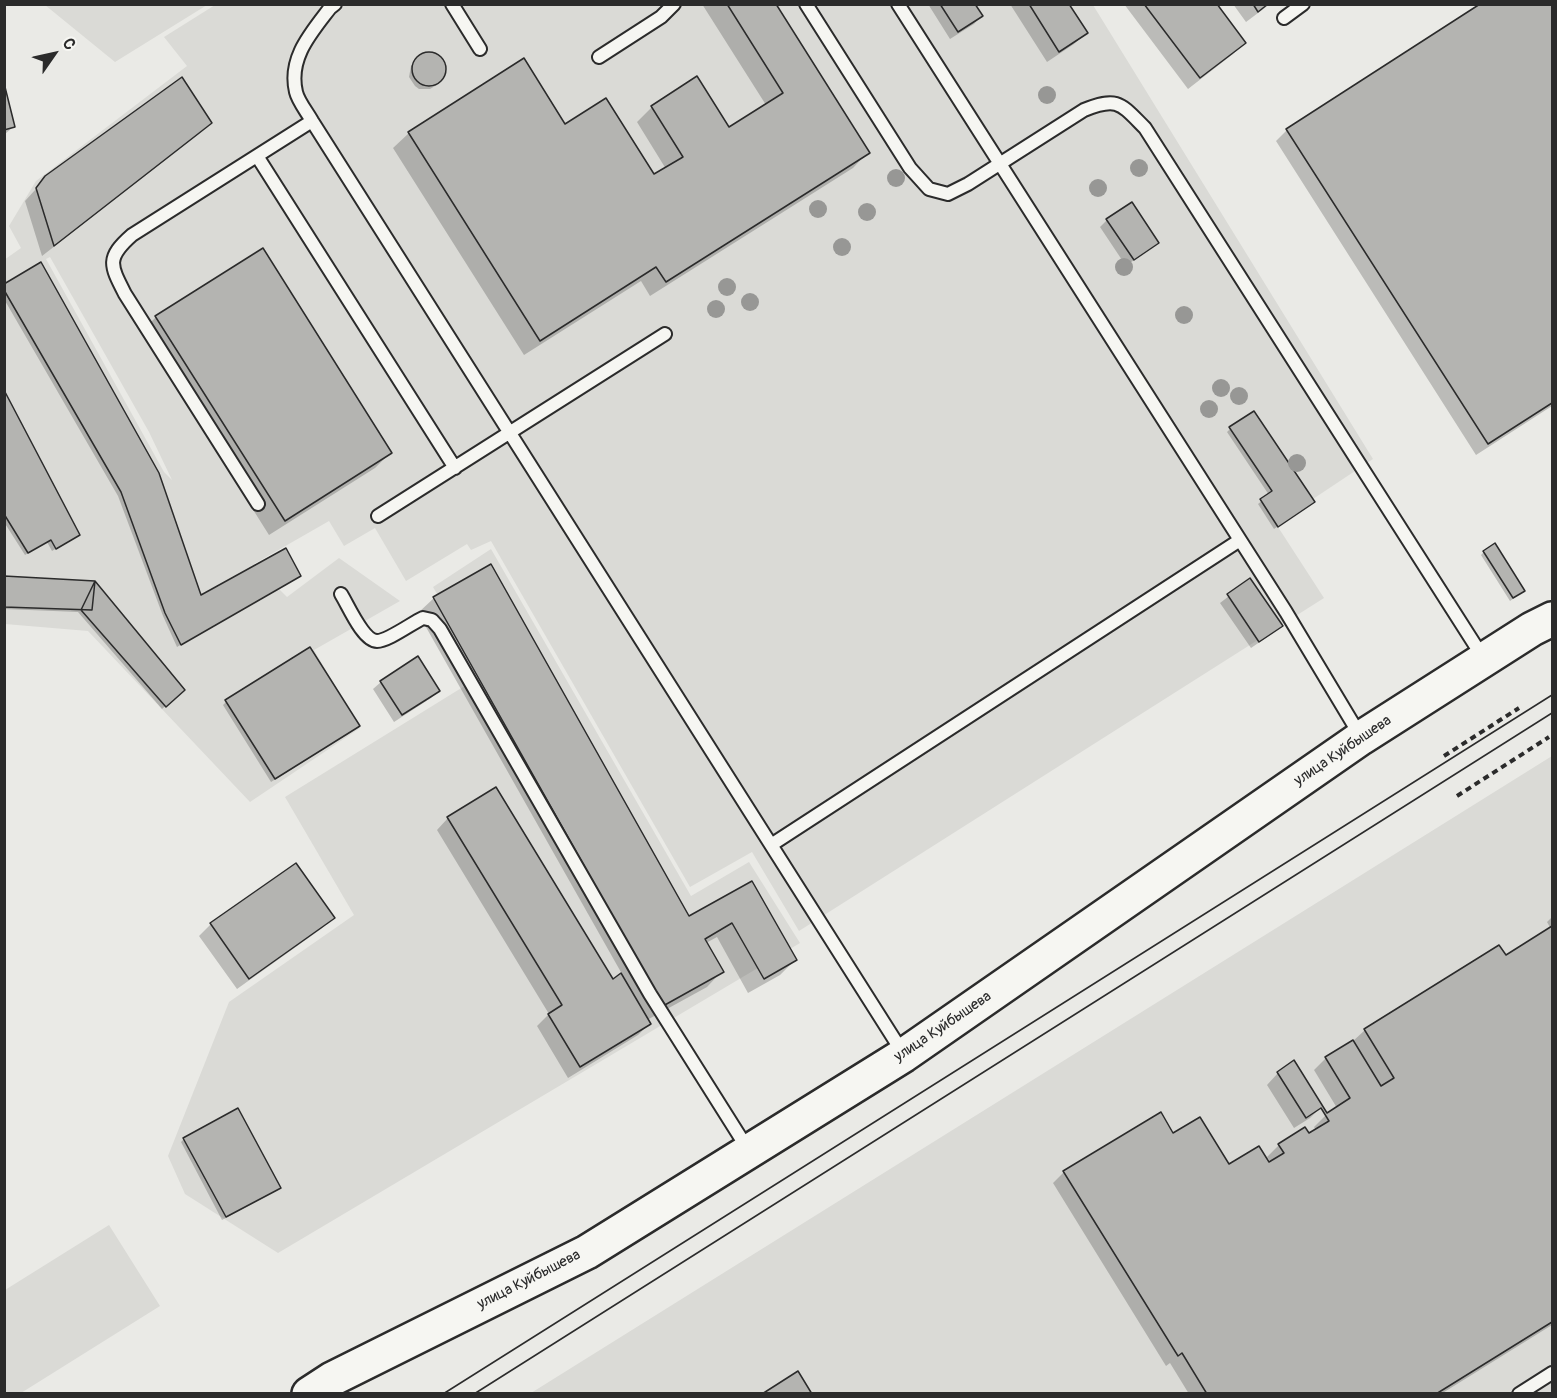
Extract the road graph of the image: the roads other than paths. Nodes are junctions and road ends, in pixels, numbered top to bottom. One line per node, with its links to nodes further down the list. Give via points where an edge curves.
1 (335, 4): 10 (lane, via 303,43 295,65 296,93)
2 (452, 4): 8 (lane)
3 (674, 4): 9 (lane, via 661,17)
4 (806, 4): 12 (lane, via 910,168 929,189 948,194)
5 (898, 4): 12 (lane)
6 (1302, 4): 7 (lane)
7 (1284, 18)
8 (480, 49)
9 (599, 57)
10 (312, 121): 11 (lane); 14 (lane)
11 (257, 156): 15 (lane); 16 (lane, via 132,235 117,249 112,270)
12 (999, 164): 18 (lane); 21 (lane, via 1084,110 1105,102 1123,107 1145,128)
13 (665, 334): 14 (lane)
14 (510, 433): 15 (lane); 23 (lane)
15 (455, 468): 17 (lane)
16 (258, 504)
17 (378, 516)
18 (1240, 540): 22 (lane); 23 (lane)
19 (341, 594): 25 (lane, via 362,630 377,641 423,618 432,620 440,629 650,994)
20 (1552, 619): 21 (main road, улица Куйбышева)
21 (1484, 660): 22 (main road, улица Куйбышева)
22 (1361, 738): 24 (main road, улица Куйбышева)
23 (771, 845): 24 (lane)
24 (904, 1055): 25 (main road, улица Куйбышева)
25 (749, 1152): 27 (main road, улица Куйбышева, via 587,1252 332,1378)
26 (1552, 1373): 28 (lane)
27 (309, 1394)
28 (1520, 1394)

